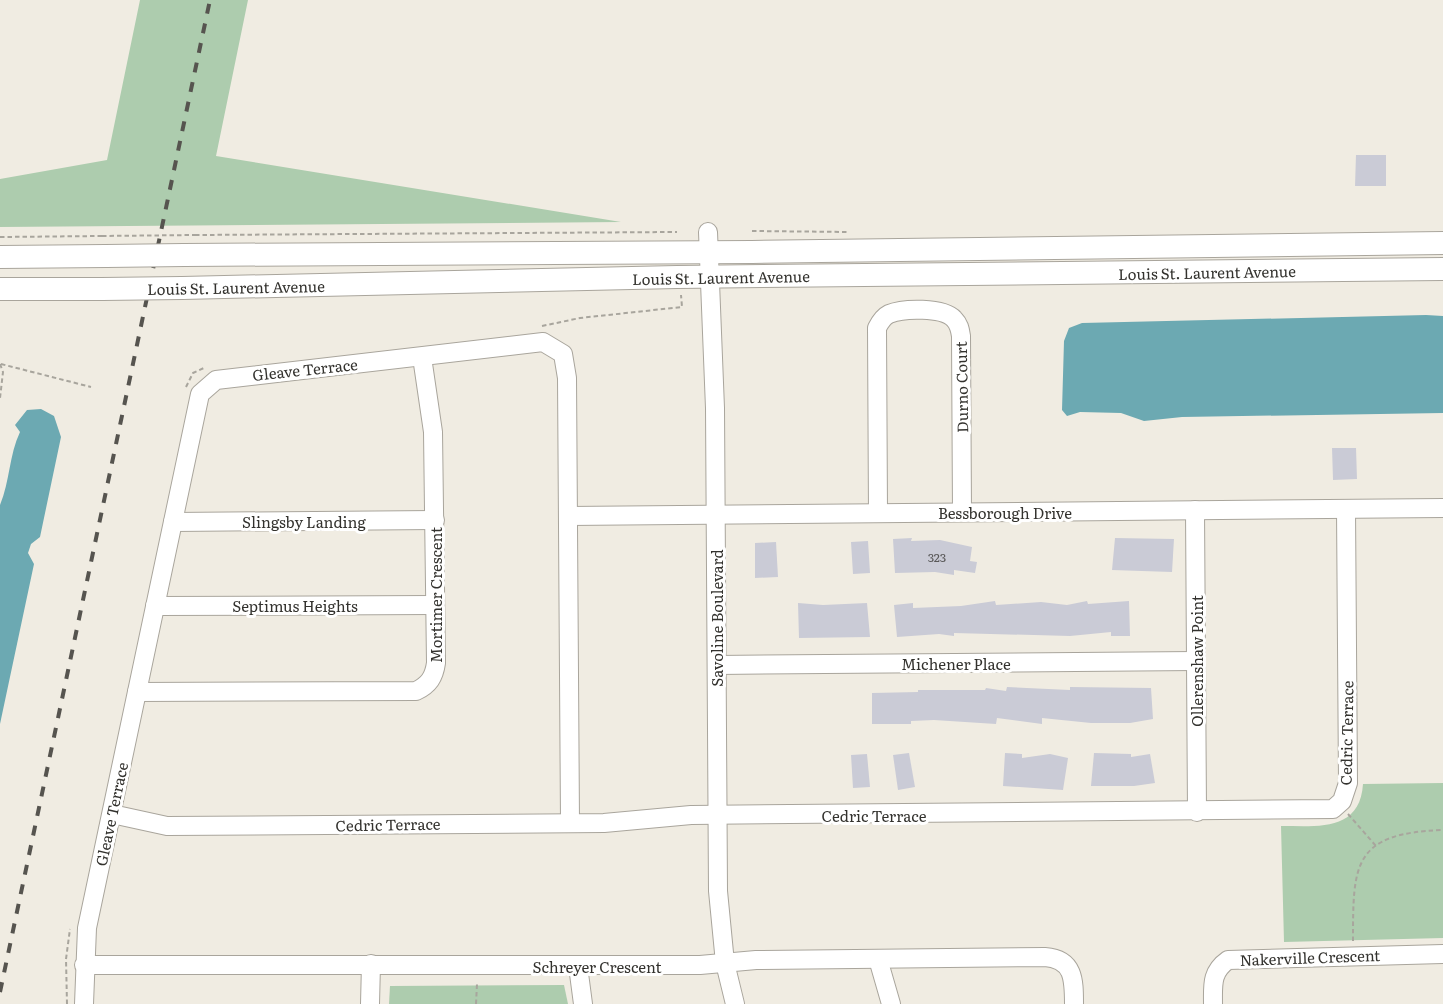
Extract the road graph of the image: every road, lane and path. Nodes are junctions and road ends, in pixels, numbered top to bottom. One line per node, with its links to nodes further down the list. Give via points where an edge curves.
1 (677, 232): 5 (path)
2 (0, 237): 6 (path)
3 (708, 242): 4 (main road, Louis St. Laurent Avenue); 5 (main road, Louis St. Laurent Avenue); 9 (street, Savoline Boulevard)
4 (1443, 243)
5 (190, 245): 6 (main road, Louis St. Laurent Avenue, bridge); 6 (path, bridge)
6 (104, 246): 7 (main road, Louis St. Laurent Avenue)
7 (0, 257)
8 (1443, 269): 9 (main road, Louis St. Laurent Avenue)
9 (709, 277): 10 (main road, Louis St. Laurent Avenue, bridge); 20 (street, Savoline Boulevard)
10 (0, 289)
11 (422, 357): 21 (street, Gleave Terrace, via 543,342 563,354 567,366); 22 (street, Mortimer Crescent, via 433,432); 23 (street, Gleave Terrace, via 229,378 207,385 200,394)
12 (0, 364): 13 (path); 14 (path)
13 (91, 387)
14 (0, 398)
15 (1443, 508): 16 (street, Bessborough Drive)
16 (1346, 509): 17 (street, Bessborough Drive); 29 (street, Cedric Terrace, via 1345,795 1327,811)
17 (1195, 510): 18 (street, Bessborough Drive); 26 (street, Ollerenshaw Point)
18 (962, 512): 19 (street, Bessborough Drive); 19 (street, Durno Court, via 959,326 944,312 898,311 882,319 877,328)
19 (878, 513): 20 (street, Bessborough Drive)
20 (716, 515): 21 (street, Bessborough Drive); 27 (street, Savoline Boulevard)
21 (568, 516): 33 (street, Gleave Terrace)
22 (435, 520): 23 (street, Slingsby Landing); 24 (street, Mortimer Crescent)
23 (173, 522): 25 (street, Gleave Terrace)
24 (435, 605): 25 (street, Septimus Heights); 28 (street, Mortimer Crescent, via 434,674 428,684 416,691)
25 (155, 606): 28 (street, Gleave Terrace)
26 (1196, 661): 27 (street, Michener Place); 29 (street, Ollerenshaw Point)
27 (717, 665): 32 (street, Savoline Boulevard)
28 (137, 692): 30 (street, Gleave Terrace)
29 (1197, 812): 32 (street, Cedric Terrace)
30 (112, 814): 33 (street, Cedric Terrace, via 167,826); 41 (street, Gleave Terrace, via 87,928)
31 (1348, 814): 35 (path)
32 (718, 816): 33 (street, Cedric Terrace); 39 (street, Savoline Boulevard, via 718,891)
33 (570, 822)
34 (1443, 830): 35 (path, via 1414,831)
35 (1376, 846): 36 (path, via 1356,873)
36 (1353, 941)
37 (1443, 954): 51 (street, Nakerville Crescent, via 1228,960 1213,977)
38 (878, 958): 39 (street, Schreyer Crescent); 49 (street); 50 (street, Schreyer Crescent, via 1054,958 1071,970)
39 (725, 963): 42 (street, Schreyer Crescent); 48 (street, Savoline Boulevard)
40 (371, 964): 41 (street, Schreyer Crescent); 42 (street, Schreyer Crescent); 45 (street)
41 (84, 965): 44 (street, Gleave Terrace)
42 (578, 966): 47 (street)
43 (477, 984): 46 (path)
44 (84, 1004)
45 (369, 1004)
46 (476, 1004)
47 (583, 1004)
48 (735, 1004)
49 (891, 1004)
50 (1074, 1004)
51 (1213, 1004)

